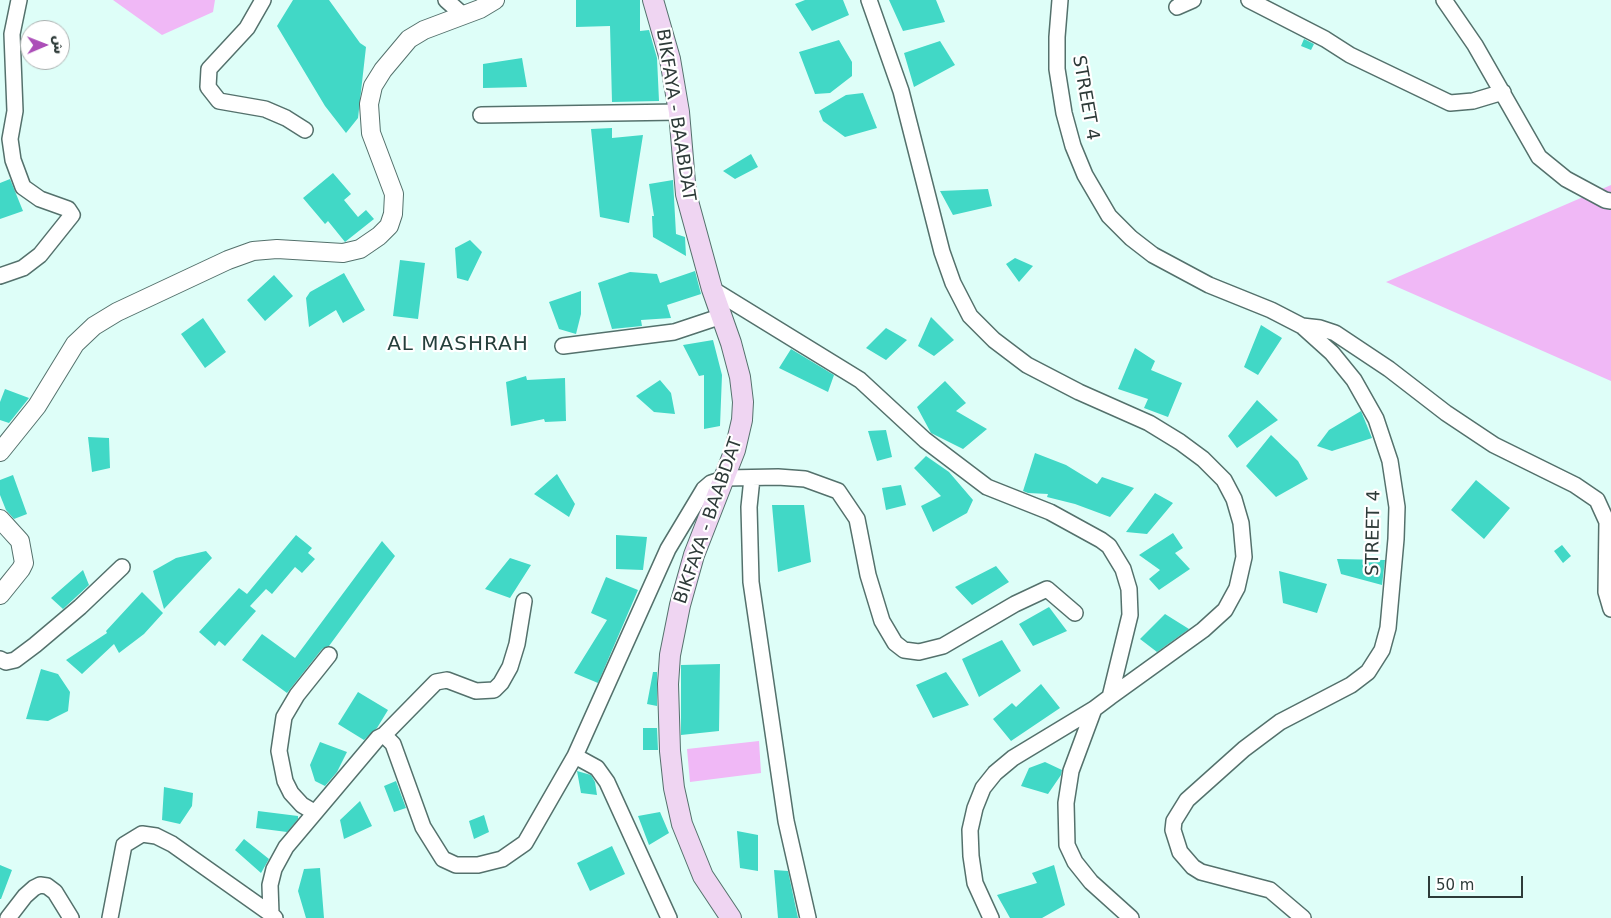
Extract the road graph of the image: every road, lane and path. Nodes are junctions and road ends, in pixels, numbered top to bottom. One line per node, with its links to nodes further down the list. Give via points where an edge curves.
1 (19, 0): 18 (street, via 12,34 15,111 10,139 13,160 23,187 40,199 68,209 72,215 40,255 23,268)
2 (263, 0): 16 (street, via 247,28 209,69 208,87 219,101 265,109)
3 (446, 0): 12 (street)
4 (495, 0): 12 (street)
5 (653, 0): 14 (main road, BIKFAYA - BAABDAT, via 670,60)
6 (869, 0): 34 (street, via 901,91 942,252 970,316 994,340 1027,365 1149,423 1180,442 1224,480 1234,500 1241,523 1244,557 1237,588 1225,610 1203,630)
7 (1060, 0): 21 (street, STREET 4, via 1057,69 1064,113 1085,175 1109,216 1154,255 1209,285)
8 (1193, 0): 11 (street)
9 (1248, 0): 13 (street, via 1350,55 1450,103 1473,101)
10 (1444, 0): 13 (street)
11 (1177, 7)
12 (463, 15): 23 (street, via 424,30 409,40 373,86 369,104 371,133 394,194 389,226 379,236 360,249 343,253 253,252 228,260 117,312 94,326 75,344 37,406)
13 (1503, 92): 17 (street, via 1539,157 1566,179)
14 (678, 112): 15 (street); 19 (main road, BIKFAYA - BAABDAT, via 686,194)
15 (481, 116)
16 (305, 130)
17 (1611, 201)
18 (0, 276)
19 (712, 289): 20 (main road, BIKFAYA - BAABDAT); 34 (street, via 860,380 925,440 988,487 1050,512 1109,546 1124,569 1130,588 1126,634)
20 (722, 316): 22 (street, via 674,332); 24 (main road, BIKFAYA - BAABDAT, via 740,377 743,402 742,420)
21 (1302, 326): 30 (street, via 1335,333 1494,445 1575,485 1597,500 1607,522 1606,592); 48 (street, STREET 4, via 1354,380 1376,419 1390,461 1397,507 1386,641 1368,672 1351,685 1280,722 1205,783 1179,811 1173,830 1180,852 1197,869 1270,890)
22 (563, 346)
23 (0, 452)
24 (726, 478): 25 (street); 37 (street, via 704,490 668,549); 44 (main road, BIKFAYA - BAABDAT, via 694,556 682,596 674,629 668,684 670,751 682,824 703,876)
25 (752, 478): 31 (street, via 806,479 838,491 857,519 868,575 882,621 895,643 904,650 919,652 943,646 1047,589); 45 (street, via 749,506 751,582 786,821)
26 (0, 519): 28 (street, via 20,541 24,563)
27 (122, 567): 33 (street, via 36,645 15,660 6,662)
28 (0, 595)
29 (524, 601): 36 (street, via 510,667 494,690 476,691 447,680 436,682)
30 (1611, 609)
31 (1075, 613)
32 (329, 655): 38 (street, via 288,710 280,735 279,751 285,781 302,805)
33 (0, 659)
34 (1110, 697): 35 (street)
35 (1094, 709): 46 (street, via 1013,758 994,773 983,788 970,830 971,856 976,883); 47 (street, via 1071,772 1066,803 1067,844 1090,882)
36 (384, 735): 37 (street, via 390,739 399,756 432,845 443,859 462,865 502,859 525,843); 38 (street)
37 (575, 756): 43 (street, via 596,768 607,782)
38 (314, 812): 39 (street, via 286,847 274,869 270,885)
39 (273, 916): 42 (street, via 172,844 147,834 135,836 124,845)
40 (8, 918): 41 (street, via 25,896 40,885 55,892)
41 (71, 918)
42 (110, 918)
43 (669, 918)
44 (731, 918)
45 (808, 918)
46 (990, 918)
47 (1130, 918)
48 (1302, 918)

